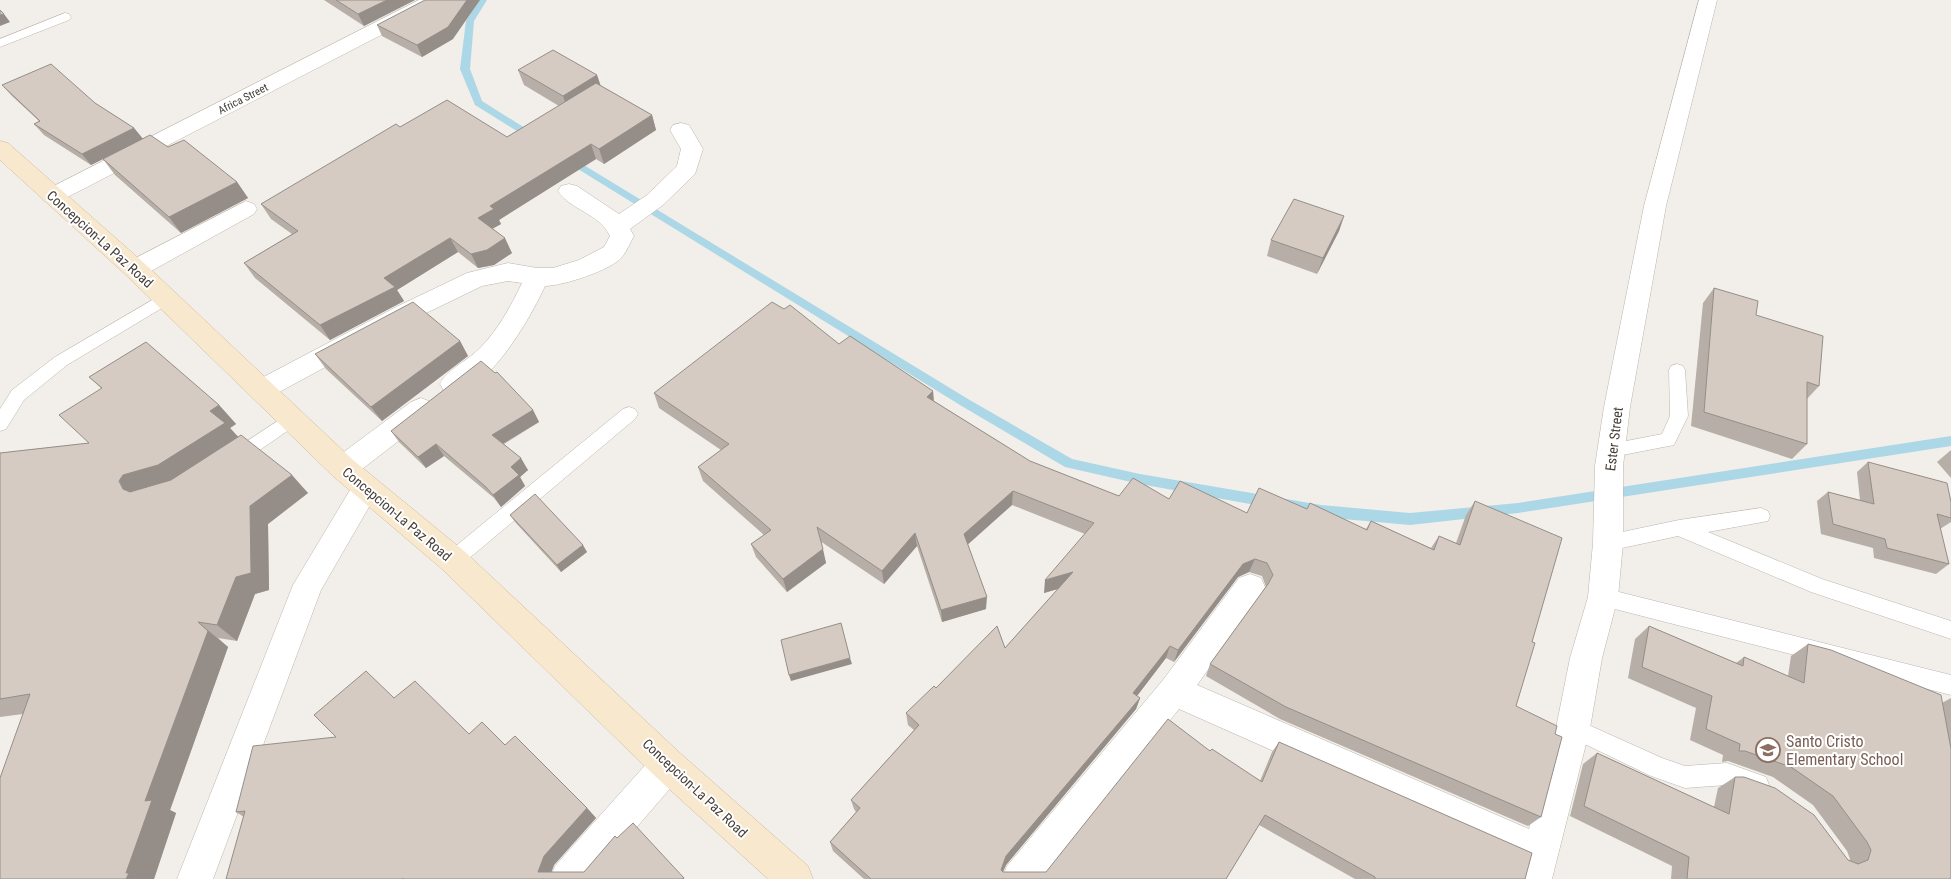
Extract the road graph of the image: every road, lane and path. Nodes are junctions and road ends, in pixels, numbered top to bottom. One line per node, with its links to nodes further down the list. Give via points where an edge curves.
1 (434, 0): 8 (street, Africa Street)
2 (1708, 0): 19 (street, Ester Street, via 1655,206)
3 (65, 17): 4 (lane)
4 (0, 43)
5 (681, 130): 10 (street, via 692,149 687,169)
6 (0, 148): 8 (main road, Concepcion-La Paz Road)
7 (569, 191): 10 (street, via 598,209)
8 (52, 196): 11 (main road, Concepcion-La Paz Road)
9 (246, 209): 11 (street)
10 (627, 221): 12 (street, via 613,253 588,266 554,277)
11 (135, 269): 13 (main road, Concepcion-La Paz Road)
12 (537, 277): 15 (street, via 508,272 476,279); 21 (street, via 526,303 482,362)
13 (166, 298): 15 (main road, Concepcion-La Paz Road); 18 (lane, via 61,361 18,395)
14 (1677, 370): 19 (lane, via 1679,416 1668,440)
15 (261, 390): 17 (main road, Concepcion-La Paz Road)
16 (629, 414): 25 (lane)
17 (290, 420): 20 (lane); 21 (main road, Concepcion-La Paz Road)
18 (0, 424)
19 (1610, 458): 24 (street, Ester Street)
20 (224, 466)
21 (354, 478): 25 (main road, Concepcion-La Paz Road); 35 (street, via 308,585)
22 (1761, 516): 23 (lane)
23 (1679, 528): 24 (lane); 28 (lane, via 1818,586)
24 (1608, 543): 27 (street, Ester Street)
25 (453, 560): 32 (main road, Concepcion-La Paz Road)
26 (1250, 587): 30 (street)
27 (1603, 597): 29 (lane); 31 (street, Ester Street, via 1586,658)
28 (1951, 630)
29 (1951, 685)
30 (1174, 692): 34 (street); 38 (street)
31 (1573, 728): 33 (lane, via 1685,777 1726,774); 34 (street, Ester Street)
32 (668, 764): 36 (street); 37 (main road, Concepcion-La Paz Road)
33 (1772, 793)
34 (1538, 866)
35 (195, 879)
36 (568, 879)
37 (795, 879)
38 (1020, 879)

